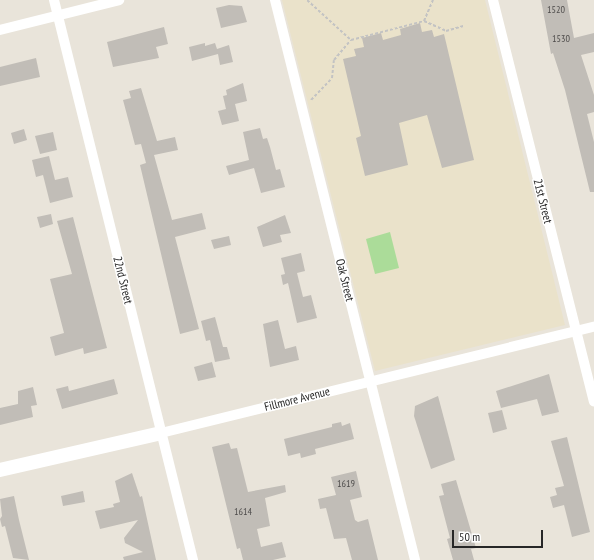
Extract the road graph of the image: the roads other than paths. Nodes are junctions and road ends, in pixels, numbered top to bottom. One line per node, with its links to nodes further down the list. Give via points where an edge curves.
1 (54, 0): 5 (street, 22nd Street)
2 (120, 0): 5 (street)
3 (275, 0): 9 (street, Oak Street)
4 (493, 0): 8 (street, 21st Street)
5 (58, 16): 6 (street); 11 (street, 22nd Street)
6 (0, 30)
7 (594, 327): 8 (street, Fillmore Avenue)
8 (576, 331): 9 (street, Fillmore Avenue); 10 (street, 21st Street)
9 (370, 381): 11 (street, Fillmore Avenue); 14 (street, Oak Street)
10 (594, 401)
11 (161, 433): 12 (street, Fillmore Avenue); 13 (street, 22nd Street)
12 (0, 470)
13 (193, 560)
14 (415, 560)

